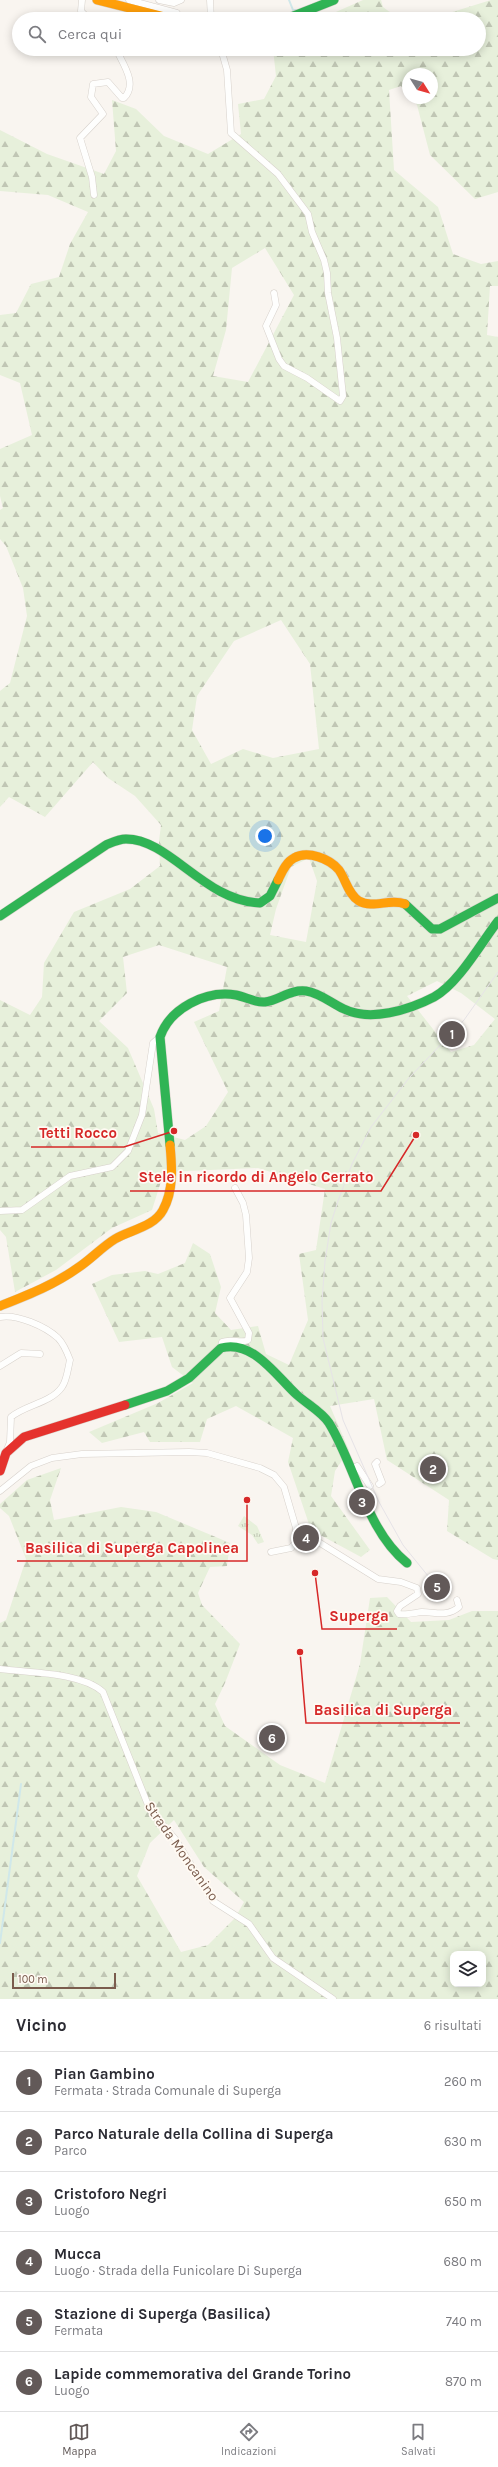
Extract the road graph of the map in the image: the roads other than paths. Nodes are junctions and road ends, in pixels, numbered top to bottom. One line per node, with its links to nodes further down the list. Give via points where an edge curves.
1 (97, 0): 9 (street)
2 (129, 0): 10 (street)
3 (159, 0): 4 (street, via 174,3)
4 (181, 0)
5 (210, 0): 11 (street)
6 (334, 0): 12 (street)
7 (82, 2): 8 (street)
8 (82, 12)
9 (145, 12)
10 (173, 12)
11 (211, 12)
12 (304, 12)
13 (119, 56): 15 (street, via 131,84 130,91 122,98 108,82 93,84 91,97 102,112 102,116 80,138 92,177)
14 (223, 56): 16 (street, via 227,70 232,133 278,174 305,209 324,260 338,350 343,396 340,401 307,378 284,366 279,359 266,326 276,305)
15 (94, 195)
16 (274, 293)
17 (498, 898): 18 (street, via 440,929 432,928 404,903 362,902 353,894 336,866 314,855 302,854 292,857 286,863 267,899 261,903 241,900 215,890 148,844 120,839 106,845)
18 (0, 916)
19 (498, 921): 20 (street, via 448,985 435,996 384,1013 368,1015 353,1014 315,993 304,991 294,991 267,1002 257,1002 236,995 218,995 187,1006 175,1014 162,1028)
20 (160, 1037): 22 (street, via 153,1043 142,1115 128,1151 112,1167 70,1176 22,1210); 23 (street, via 172,1170 170,1192 163,1211 152,1222 115,1240 78,1268 42,1290)
21 (235, 1188): 25 (street, via 246,1215 248,1258 247,1272 230,1298 249,1333 245,1342 227,1340 222,1342)
22 (0, 1210)
23 (0, 1306)
24 (0, 1317): 28 (street, via 19,1319 58,1338 70,1360 62,1388 11,1417 10,1442)
25 (221, 1348): 28 (street, via 189,1378 167,1391 24,1437); 30 (street, via 228,1346 242,1349 266,1361 296,1395 328,1420)
26 (40, 1354): 27 (street, via 21,1353)
27 (0, 1366)
28 (6, 1453): 31 (street)
29 (377, 1462): 32 (street, via 375,1464 382,1482)
30 (351, 1470): 33 (street, via 357,1466); 37 (street, via 392,1552)
31 (0, 1471)
32 (379, 1484)
33 (370, 1486)
34 (0, 1491): 35 (street, via 31,1466 52,1458 82,1454 207,1453 260,1468 274,1475 286,1491)
35 (296, 1528): 36 (street, via 296,1542 291,1548); 38 (street, via 378,1579 401,1582 417,1588 418,1594 400,1606 397,1611 399,1614 441,1614 459,1607)
36 (270, 1552)
37 (407, 1563)
38 (457, 1600)
39 (0, 1669): 40 (street, Strada Moncanino, via 71,1678 94,1684 103,1692 150,1810 176,1840 213,1901 249,1924 273,1958)
40 (333, 1999)

